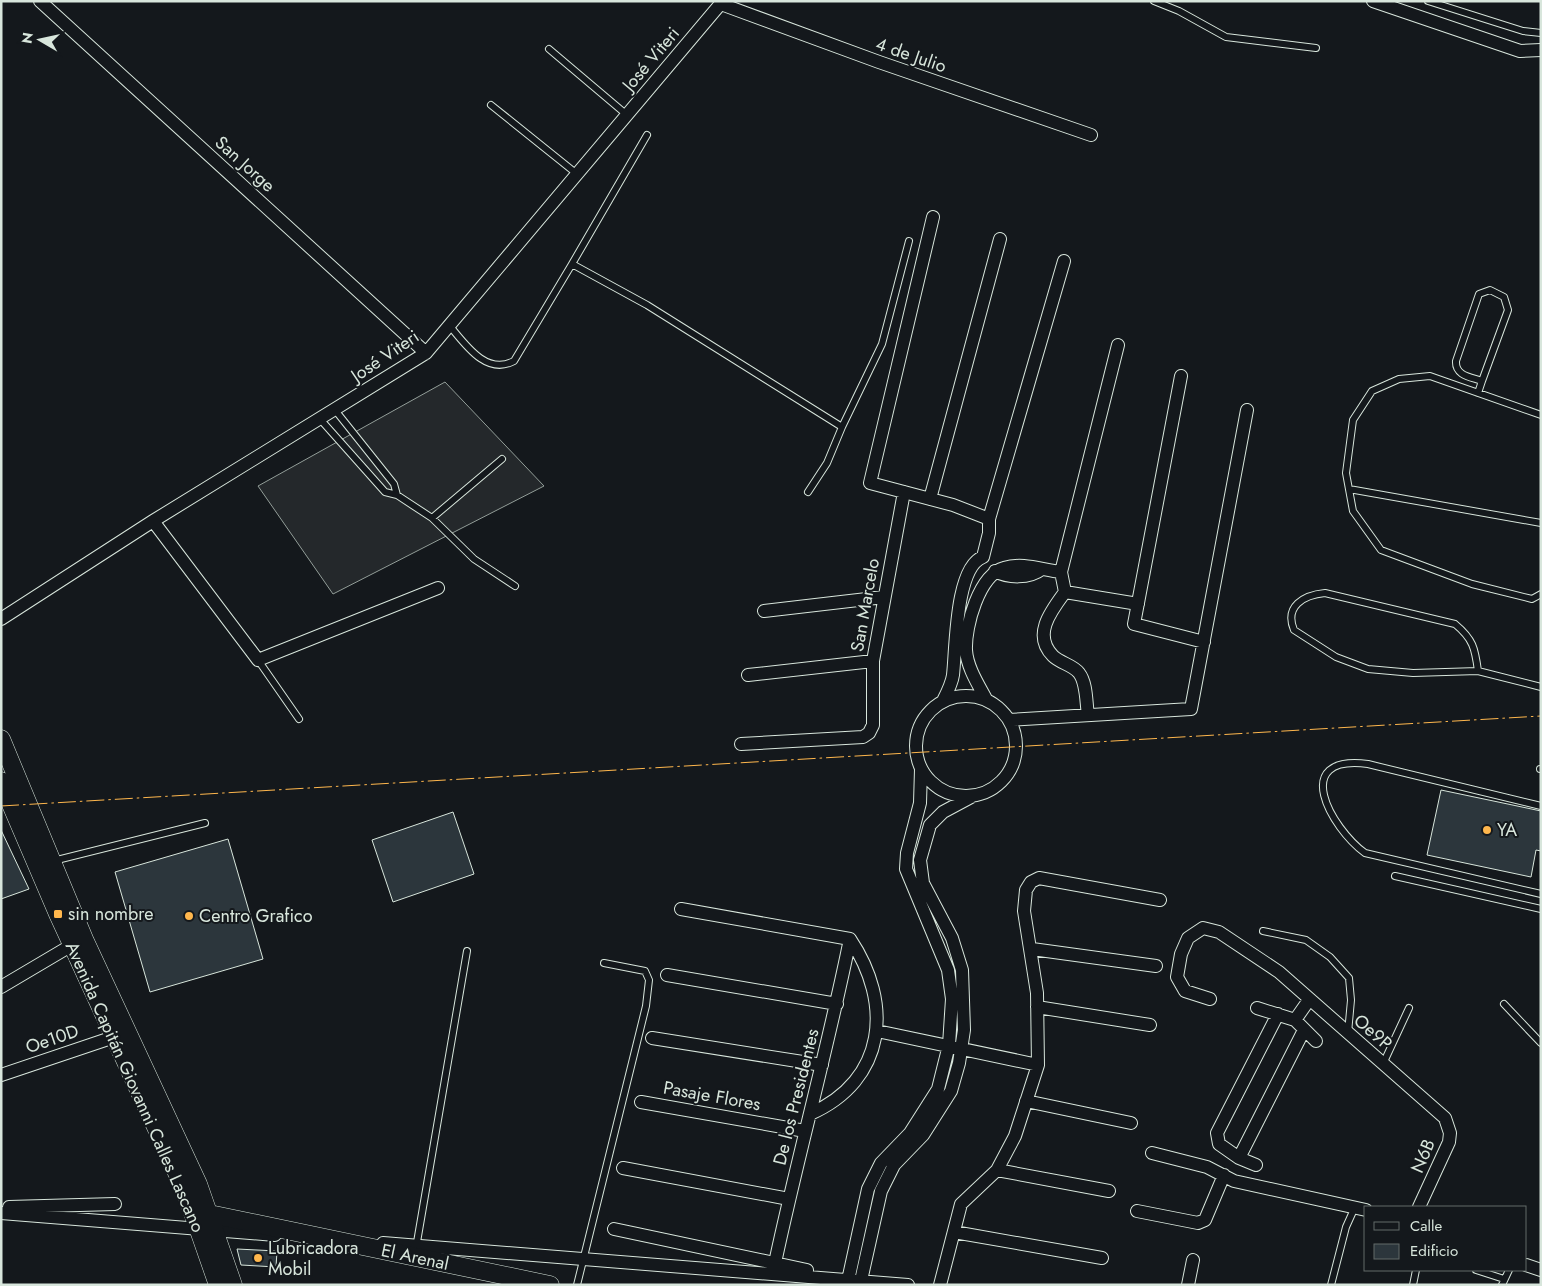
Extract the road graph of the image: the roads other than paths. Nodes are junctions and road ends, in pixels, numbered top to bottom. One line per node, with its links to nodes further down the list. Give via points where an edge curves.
1 (40, 1): 22 (street, San Jorge)
2 (1154, 1): 7 (lane, via 1226,37)
3 (1373, 1): 9 (street, via 1520,51)
4 (1428, 1): 6 (lane, via 1523,31)
5 (722, 3): 11 (street, José Viteri); 13 (street, 4 de Julio, via 879,62)
6 (1541, 33)
7 (1316, 48)
8 (549, 49): 11 (lane)
9 (1541, 50)
10 (491, 105): 14 (lane)
11 (627, 115): 14 (street, José Viteri)
12 (647, 135): 19 (lane)
13 (1091, 135)
14 (577, 174): 20 (street, José Viteri)
15 (933, 217): 34 (street, via 870,483)
16 (1000, 238): 36 (street)
17 (909, 241): 30 (lane, via 882,344)
18 (1064, 261): 38 (street)
19 (572, 264): 20 (lane, via 514,361 504,366 485,362); 30 (lane, via 647,305)
20 (449, 325): 22 (street, José Viteri)
21 (1118, 345): 43 (street)
22 (426, 353): 26 (street, José Viteri)
23 (1181, 376): 49 (street)
24 (1482, 382): 24 (lane, via 1459,373 1455,367 1479,294 1490,290 1504,297 1508,310); 25 (lane)
25 (1478, 393): 28 (lane); 32 (lane, via 1430,376 1399,379 1372,391 1353,420 1346,473)
26 (335, 410): 29 (street, José Viteri); 35 (lane, via 394,484)
27 (1247, 410): 52 (street)
28 (1541, 415)
29 (320, 419): 35 (lane, via 385,492); 39 (street, José Viteri)
30 (842, 427): 33 (lane, via 828,463)
31 (502, 459): 37 (lane)
32 (1349, 489): 40 (lane); 47 (lane, via 1353,511 1381,550 1472,584 1532,599)
33 (808, 492)
34 (904, 492): 36 (street); 48 (street, San Marcelo)
35 (397, 495): 37 (lane)
36 (930, 499): 38 (street)
37 (432, 518): 44 (lane, via 474,559)
38 (989, 519): 41 (street)
39 (153, 521): 51 (street, José Viteri); 53 (street)
40 (1541, 523)
41 (983, 557): 42 (street, via 994,564); 59 (street, via 974,564 958,609 953,677)
42 (995, 571): 43 (street, via 1006,567 1034,566); 58 (street, via 980,591 971,612 966,650 970,668)
43 (1061, 572): 46 (street)
44 (515, 586)
45 (438, 588): 53 (street)
46 (1065, 592): 49 (street); 60 (street, via 1046,618 1044,643 1054,657 1079,672)
47 (1541, 594)
48 (884, 597): 50 (street); 54 (street, San Marcelo)
49 (1138, 604): 52 (street, via 1134,624)
50 (764, 612)
51 (1, 619)
52 (1204, 642): 60 (street, via 1191,709)
53 (258, 660): 61 (lane)
54 (873, 661): 56 (street); 64 (street, San Marcelo, via 873,725 863,737)
55 (1478, 671): 55 (lane, via 1413,673 1368,669 1336,657 1294,630 1295,608 1299,600 1325,593 1455,624 1469,635); 57 (lane)
56 (748, 674)
57 (1541, 687)
58 (986, 699): 59 (street, via 958,696); 62 (street, via 999,707)
59 (943, 701): 65 (street, via 930,710 916,738 916,754)
60 (1088, 714): 62 (street)
61 (299, 718)
62 (1010, 720): 67 (street, via 1016,736 1016,753 1011,769 1001,783)
63 (1, 739): 70 (main road, Avenida Capitán Giovanni Calles Lascano)
64 (740, 744)
65 (921, 769): 67 (street, via 930,782 948,794); 78 (street, via 920,803 908,847 906,870)
66 (2, 782): 80 (main road, Avenida Capitán Giovanni Calles Lascano)
67 (971, 797): 76 (street, via 943,812 930,825 922,848 923,883)
68 (1541, 806): 72 (lane, via 1349,761 1331,769 1322,783 1325,803 1352,842 1365,853)
69 (206, 823): 70 (lane)
70 (51, 861): 131 (main road, Avenida Capitán Giovanni Calles Lascano)
71 (1395, 876): 75 (lane)
72 (1541, 894)
73 (1160, 900): 81 (street, via 1040,878 1031,882 1026,890 1024,911)
74 (681, 909): 79 (street)
75 (1541, 909)
76 (948, 930): 78 (street); 104 (street, via 962,970 964,1030)
77 (1263, 931): 99 (lane, via 1306,940 1330,957 1349,978)
78 (935, 934): 104 (street, via 948,970)
79 (850, 939): 89 (street, De los Presidentes); 97 (street, via 872,981)
80 (72, 945): 86 (street); 100 (main road, Avenida Capitán Giovanni Calles Lascano)
81 (1032, 948): 84 (street); 91 (street)
82 (467, 951): 134 (lane)
83 (604, 963): 146 (lane, via 645,971 649,980 646,1006)
84 (1156, 966)
85 (667, 975): 89 (street)
86 (1, 987)
87 (1210, 999): 88 (street, Oe9P, via 1185,991 1177,977 1188,938 1203,928 1220,932 1279,972)
88 (1309, 1000): 95 (street); 99 (street, Oe9P)
89 (837, 1004): 107 (street, De los Presidentes)
90 (1504, 1004): 103 (lane)
91 (1037, 1007): 96 (street); 106 (street)
92 (1257, 1008): 94 (street)
93 (1409, 1008): 105 (lane)
94 (1278, 1014): 95 (street); 117 (street, via 1217,1134 1219,1144)
95 (1295, 1020): 98 (street)
96 (1150, 1025)
97 (877, 1030): 104 (street); 111 (street, via 860,1074 847,1091 830,1105)
98 (1304, 1030): 102 (street); 117 (street)
99 (1348, 1033): 105 (street, Oe9P)
100 (114, 1037): 108 (street, Oe10D); 128 (main road, Avenida Capitán Giovanni Calles Lascano)
101 (652, 1038): 107 (street)
102 (1316, 1041)
103 (1541, 1044)
104 (955, 1046): 106 (street); 115 (street)
105 (1383, 1064): 112 (street, Oe9P)
106 (1038, 1065): 109 (street)
107 (822, 1066): 111 (street, De los Presidentes)
108 (1, 1075)
109 (1026, 1101): 113 (street); 120 (street, via 1016,1136)
110 (641, 1102): 114 (street, Pasaje Flores)
111 (810, 1114): 114 (street, De los Presidentes)
112 (1445, 1118): 125 (street, N6B, via 1449,1142)
113 (1131, 1123)
114 (805, 1131): 123 (street, De los Presidentes)
115 (914, 1136): 148 (street, via 881,1163 868,1189); 149 (street, via 881,1191)
116 (1152, 1153): 121 (street, via 1207,1167)
117 (1239, 1158): 118 (street)
118 (1256, 1165)
119 (623, 1168): 123 (street)
120 (997, 1170): 122 (street); 133 (street, via 962,1204)
121 (1224, 1175): 127 (street, via 1234,1181); 129 (street, via 1205,1220 1198,1223)
122 (1109, 1191)
123 (789, 1199): 137 (street, De los Presidentes)
124 (115, 1204): 126 (street)
125 (1419, 1206)
126 (1, 1207)
127 (1361, 1208): 153 (lane, via 1346,1227)
128 (192, 1210): 131 (main road, El Arenal); 143 (main road, Avenida Capitán Giovanni Calles Lascano)
129 (1137, 1211)
130 (1, 1213): 150 (street)
131 (210, 1214): 134 (main road, El Arenal); 144 (main road, Avenida Capitán Giovanni Calles Lascano)
132 (614, 1229): 137 (street)
133 (954, 1232): 135 (street); 151 (street)
134 (415, 1257): 145 (main road, El Arenal)
135 (1102, 1258)
136 (1194, 1260): 152 (street)
137 (775, 1263): 147 (street, via 816,1273 821,1280)
138 (1527, 1265): 139 (street)
139 (1541, 1270)
140 (1416, 1271): 154 (lane)
141 (1478, 1271): 142 (lane)
142 (1503, 1282)
143 (218, 1285)
144 (233, 1285)
145 (550, 1285)
146 (577, 1285)
147 (820, 1285)
148 (847, 1285)
149 (860, 1285)
150 (908, 1285)
151 (940, 1285)
152 (1188, 1285)
153 (1331, 1285)
154 (1413, 1285)

